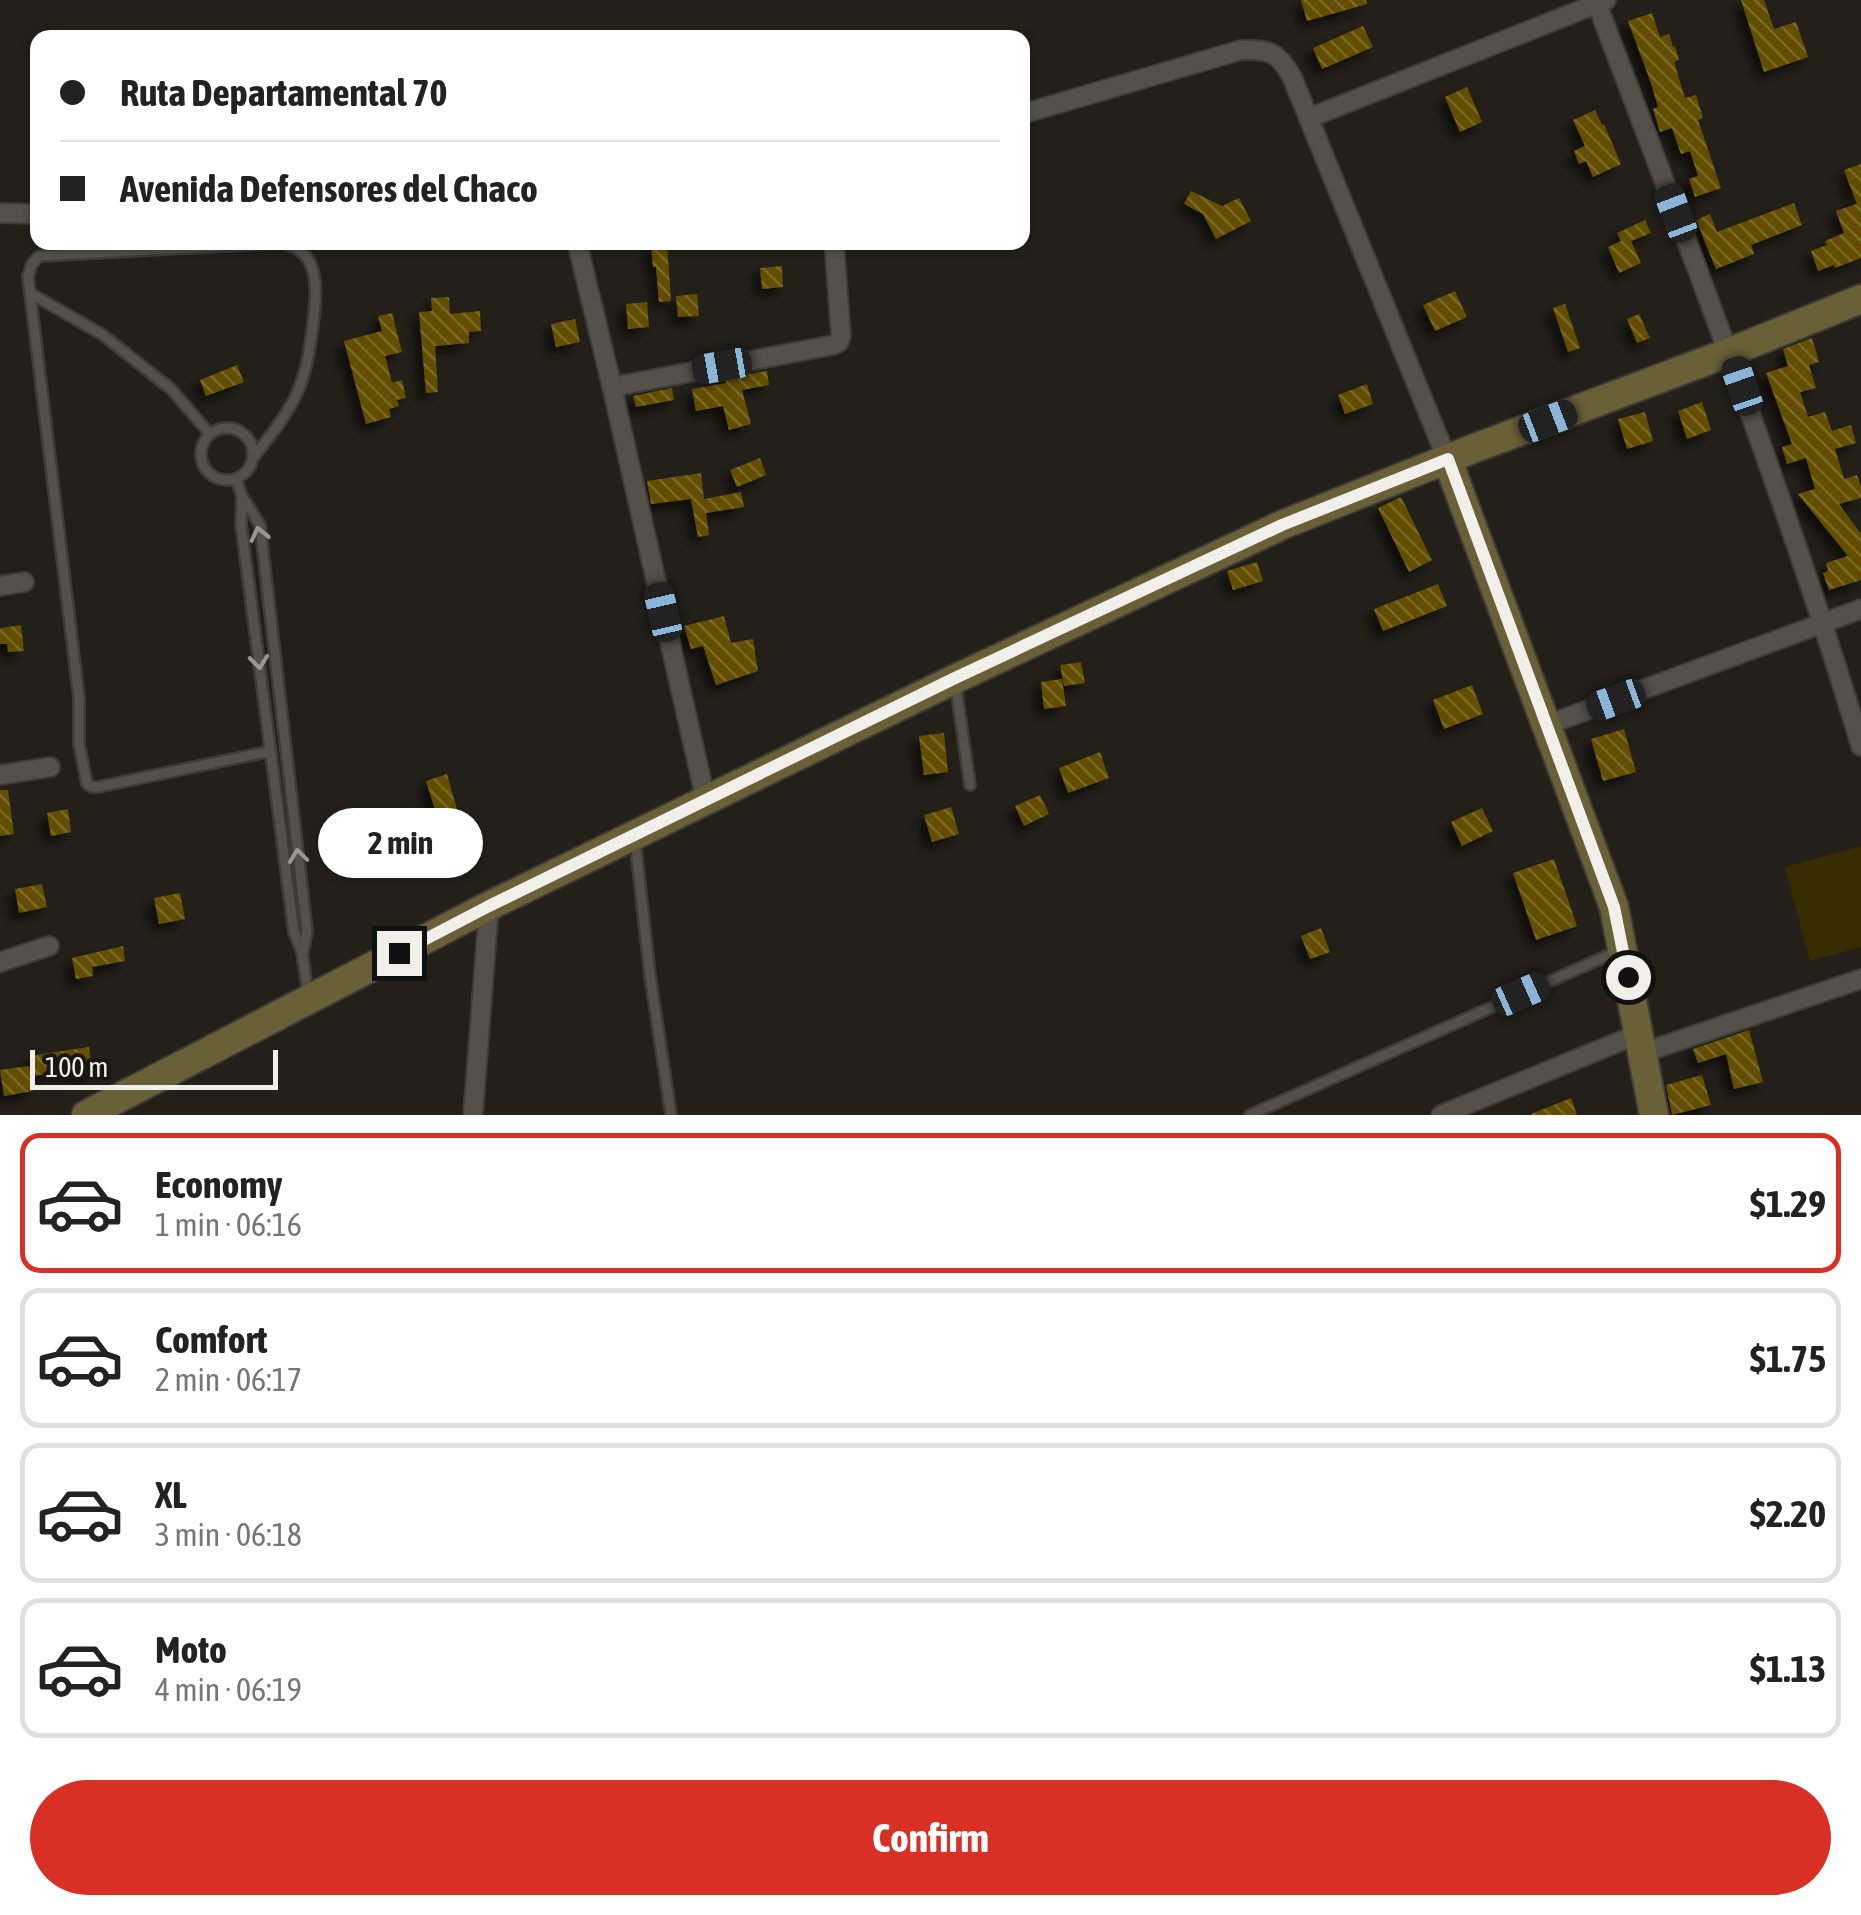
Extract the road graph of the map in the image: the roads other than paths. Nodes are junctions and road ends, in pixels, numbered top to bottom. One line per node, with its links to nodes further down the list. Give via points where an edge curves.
1 (1602, 2): 3 (street); 12 (street)
2 (1030, 112): 3 (street, via 1262,49 1281,58)
3 (1310, 118): 16 (street)
4 (0, 213): 5 (street)
5 (30, 214)
6 (158, 250): 10 (lane, via 39,256 28,276)
7 (299, 250): 15 (lane, via 311,264 317,292 309,356 297,394)
8 (579, 250): 13 (street)
9 (835, 250): 13 (street, via 839,342)
10 (30, 293): 14 (lane, via 103,335 171,389); 26 (lane, via 87,784)
11 (1861, 299): 12 (main road)
12 (1730, 352): 16 (main road); 22 (street)
13 (612, 386): 30 (street)
14 (210, 434): 15 (lane, via 226,427 244,434); 17 (lane, via 201,450 204,468 218,479)
15 (253, 458): 17 (lane)
16 (1448, 459): 23 (main road, via 1282,525); 24 (main road)
17 (236, 479): 18 (lane)
18 (242, 496): 26 (lane, one-way to 26); 35 (lane, one-way to 18, via 307,931 260,524)
19 (24, 582): 20 (street)
20 (0, 586)
21 (1861, 609): 22 (street)
22 (1824, 623): 24 (street); 25 (street)
23 (955, 678): 29 (lane); 30 (main road)
24 (1546, 725): 34 (main road, via 1614,907)
25 (1861, 746)
26 (271, 751): 35 (lane)
27 (50, 766): 28 (street)
28 (0, 775)
29 (970, 785)
30 (706, 800): 31 (main road)
31 (634, 835): 32 (main road); 42 (lane)
32 (489, 906): 38 (main road); 41 (street)
33 (50, 946): 36 (street)
34 (1622, 949): 39 (main road); 43 (lane)
35 (302, 952): 38 (lane)
36 (0, 962)
37 (1861, 979): 39 (street)
38 (308, 1000): 40 (main road)
39 (1640, 1043): 44 (street); 45 (main road)
40 (86, 1115)
41 (472, 1115)
42 (671, 1115)
43 (1250, 1115)
44 (1442, 1115)
45 (1654, 1115)

